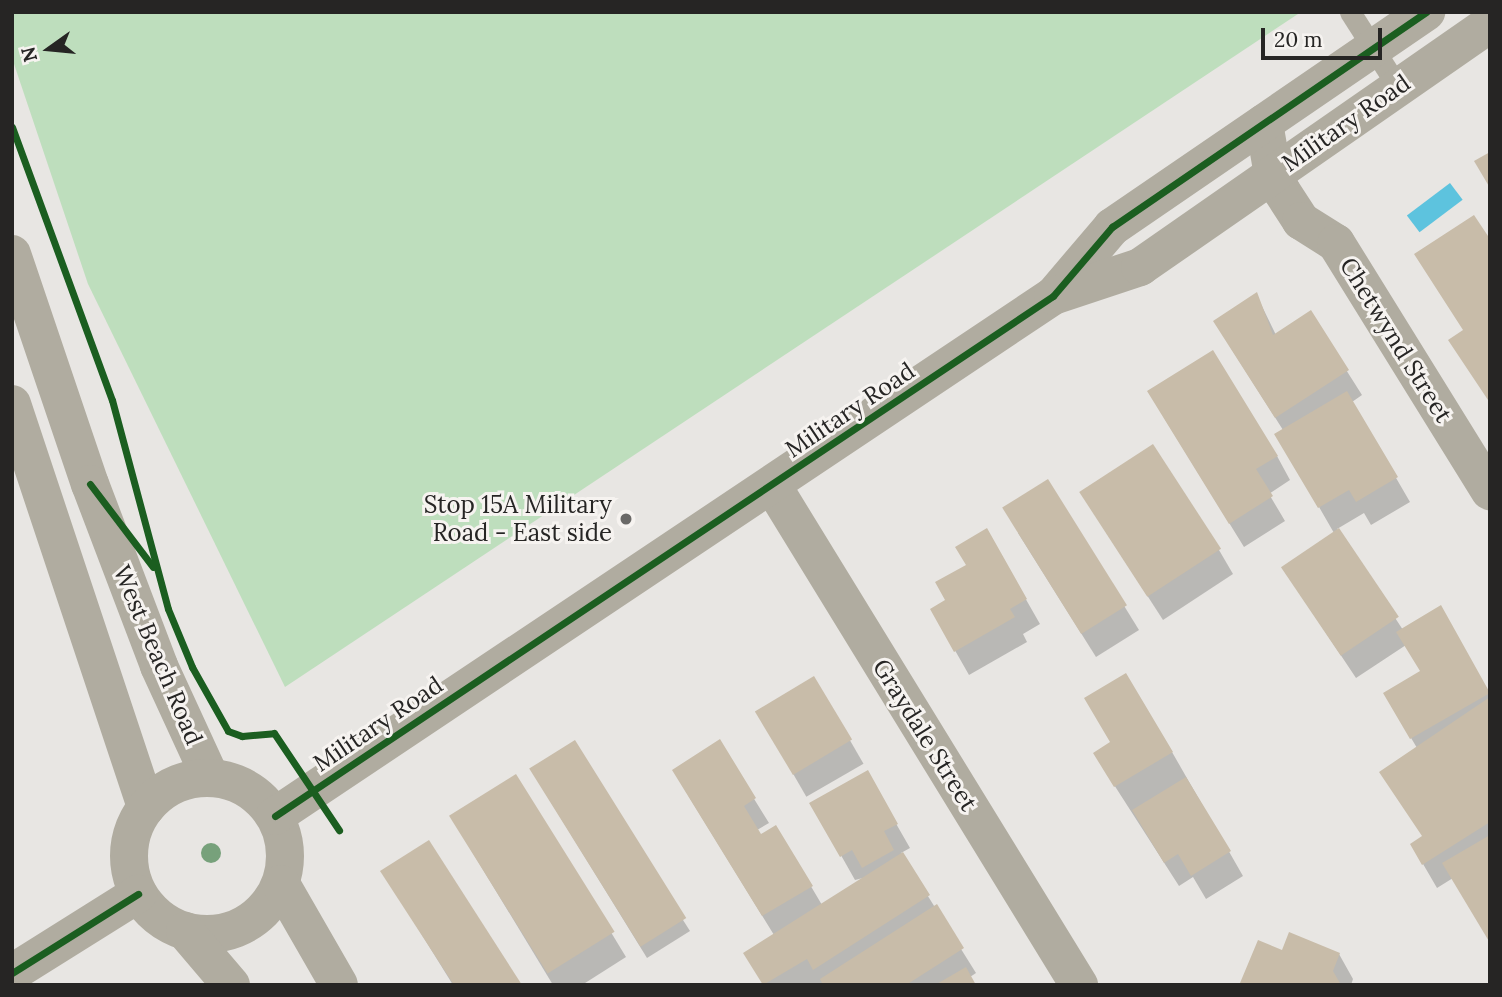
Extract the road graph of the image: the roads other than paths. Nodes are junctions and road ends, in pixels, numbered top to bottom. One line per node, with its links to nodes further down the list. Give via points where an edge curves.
1 (1350, 12): 4 (lane)
2 (1426, 12): 4 (street, Military Road)
3 (1490, 24): 5 (street, Military Road)
4 (1374, 48): 5 (lane); 6 (street, Military Road)
5 (1398, 86): 7 (street, Military Road)
6 (1264, 123): 7 (street, Chetwynd Street); 9 (street, Military Road, via 1112,227)
7 (1273, 175): 9 (street, Military Road, via 1140,267); 12 (street, Chetwynd Street, via 1301,221 1336,243)
8 (12, 254): 13 (street, West Beach Road, via 104,523 159,666)
9 (1053, 296): 11 (street, Military Road)
10 (12, 404): 14 (street)
11 (772, 485): 15 (street, Military Road); 22 (street, Graydale Street)
12 (1490, 491)
13 (210, 777): 14 (street, via 186,780 163,790); 15 (street, via 236,782 258,796)
14 (146, 807): 17 (street, via 134,827 129,849)
15 (275, 816): 16 (street, via 286,861)
16 (281, 884): 18 (street, via 270,905 253,921 208,935); 21 (street)
17 (138, 894): 18 (street, via 150,910); 19 (street)
18 (185, 932): 20 (street)
19 (12, 973)
20 (231, 985)
21 (340, 985)
22 (1079, 985)

